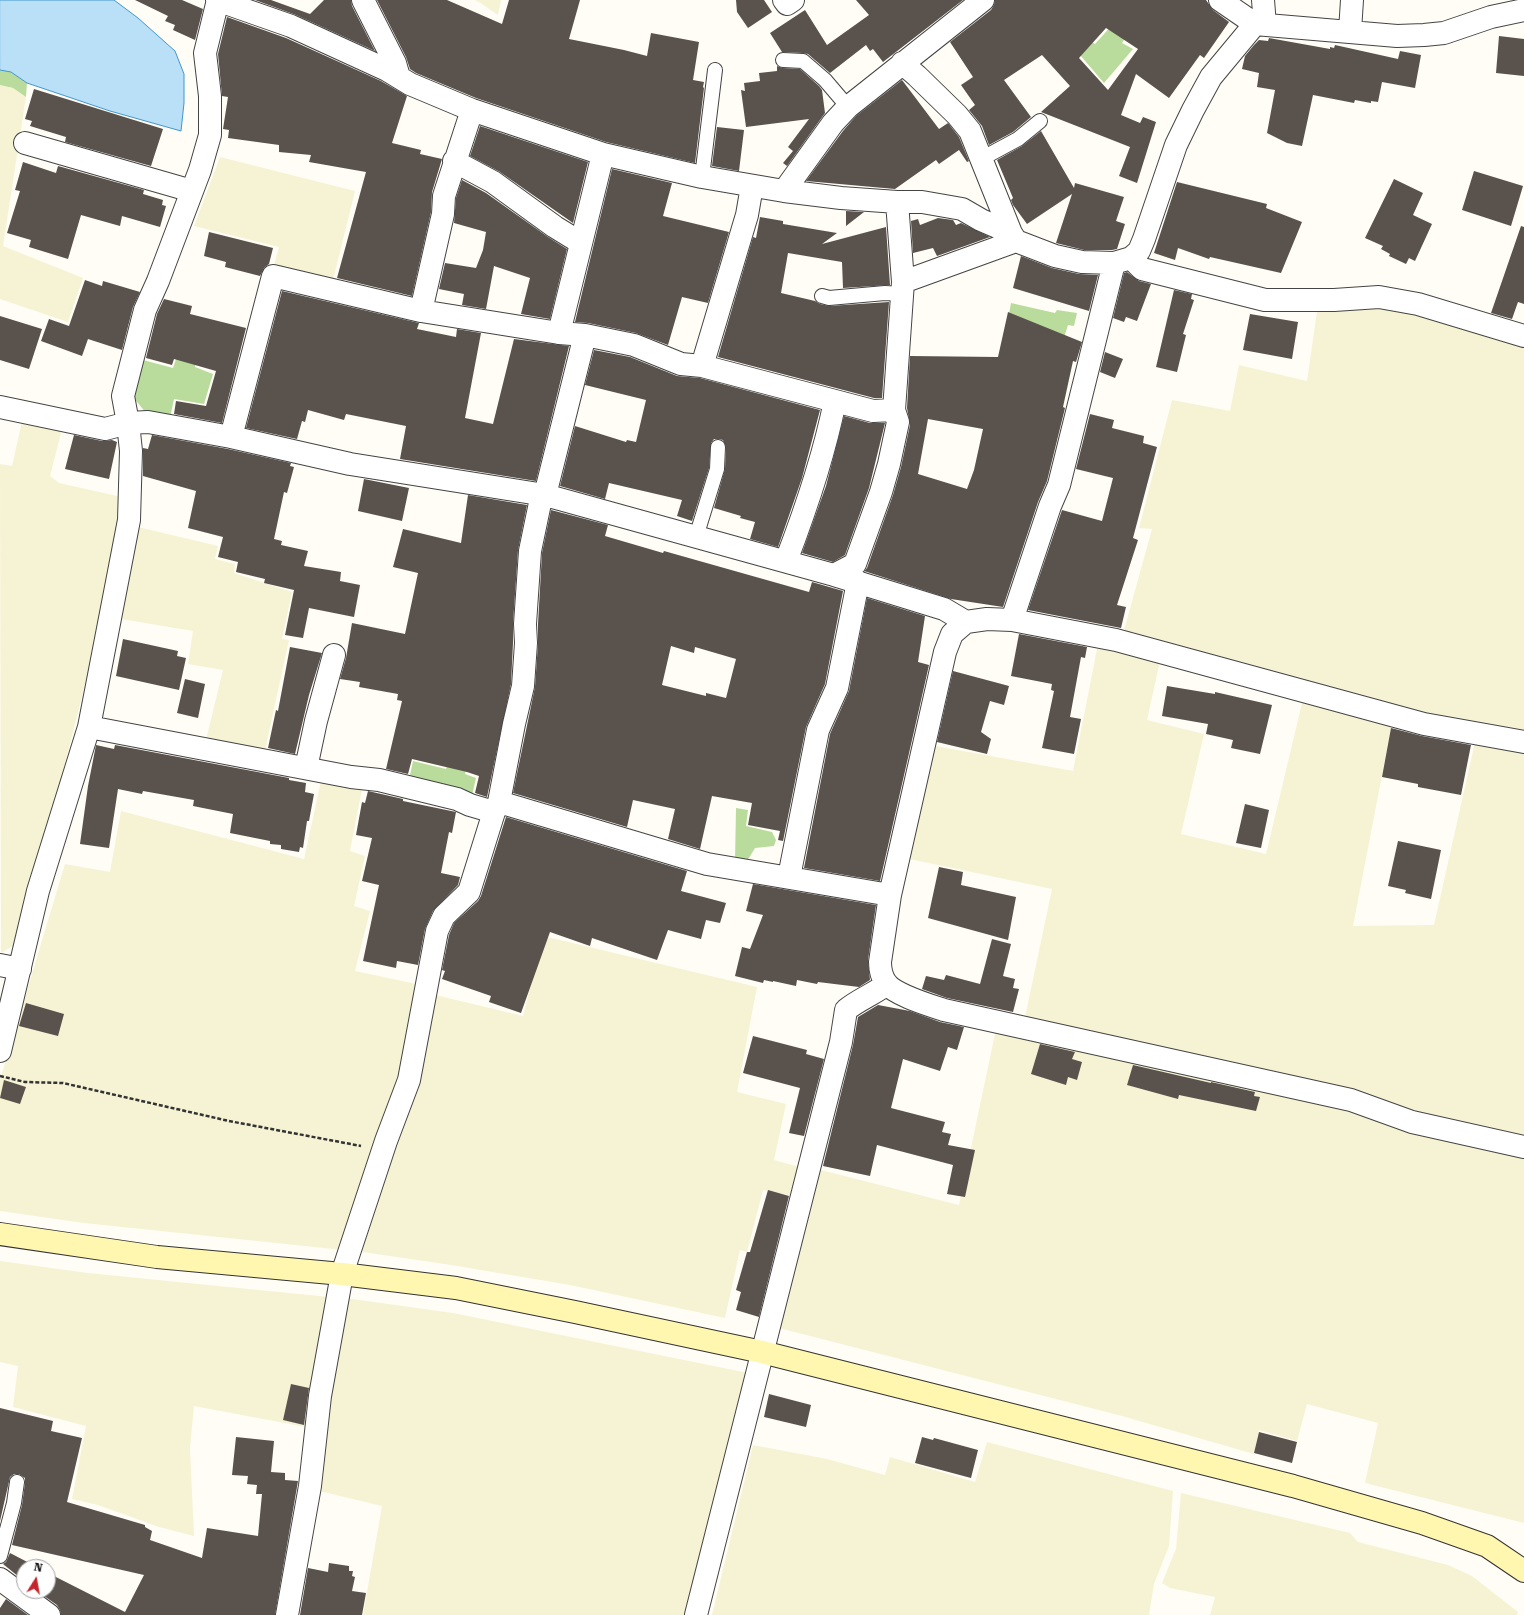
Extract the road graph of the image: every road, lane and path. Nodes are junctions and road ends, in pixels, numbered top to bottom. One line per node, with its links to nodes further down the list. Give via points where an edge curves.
1 (218, 0): 16 (street, via 291,26); 26 (street, via 205,53 210,96 210,135)
2 (363, 0): 16 (street, via 395,63)
3 (784, 0): 4 (street, via 787,4)
4 (793, 0)
5 (983, 0): 14 (street)
6 (1220, 0): 11 (street)
7 (1263, 0): 11 (street)
8 (1352, 0): 12 (street)
9 (1493, 9): 10 (street); 12 (street, via 1444,33 1397,36)
10 (1524, 10)
11 (1260, 24): 12 (street); 31 (street, via 1211,77 1176,145 1139,251)
12 (1350, 31)
13 (783, 60): 17 (lane, via 803,61 825,80)
14 (902, 63): 17 (street); 22 (street, via 957,115 970,131)
15 (715, 70): 24 (lane)
16 (399, 77): 18 (street)
17 (848, 107): 27 (street, via 833,123)
18 (472, 110): 21 (street); 23 (street)
19 (1040, 121): 22 (lane, via 1018,139)
20 (25, 143): 26 (street)
21 (603, 154): 24 (street); 30 (street)
22 (981, 159): 29 (street)
23 (454, 161): 30 (street, via 493,182 555,227); 34 (street, via 444,196 443,214)
24 (702, 177): 25 (street)
25 (752, 186): 27 (street); 38 (street, via 747,215)
26 (192, 191): 42 (street, via 145,310 123,396)
27 (784, 191): 28 (street)
28 (896, 202): 29 (street, via 922,202 962,209); 32 (street)
29 (1013, 237): 31 (street, via 1055,256 1075,260); 32 (street)
30 (581, 242): 35 (street)
31 (1123, 261): 37 (street, via 1142,269 1265,300 1379,297 1418,304); 50 (street, via 1059,485)
32 (902, 288): 33 (lane, via 885,293 829,298); 41 (street)
33 (822, 296)
34 (421, 311): 35 (street); 43 (street, via 273,276)
35 (559, 333): 36 (street)
36 (585, 335): 38 (street, via 634,345 681,364); 45 (street)
37 (1524, 336)
38 (702, 366): 39 (street)
39 (835, 401): 41 (street, via 873,411); 47 (street, via 804,515)
40 (0, 407): 42 (street, via 105,428)
41 (894, 410): 48 (street, via 898,422 889,464 855,564)
42 (128, 423): 43 (street, via 148,422); 53 (street, via 131,451 129,520)
43 (230, 437): 45 (street, via 350,464)
44 (718, 447): 46 (lane, via 717,469)
45 (545, 495): 46 (street); 56 (street, via 540,502 530,551 524,624 524,686)
46 (696, 537): 47 (street)
47 (786, 561): 48 (street)
48 (834, 575): 49 (street)
49 (858, 582): 51 (street, via 944,609); 57 (street, via 837,688 818,730)
50 (1012, 620): 51 (street, via 987,619); 54 (street, via 1116,640 1424,724)
51 (966, 622): 58 (street, via 952,634 945,652)
52 (334, 656): 55 (street)
53 (89, 727): 55 (street); 59 (street, via 38,891)
54 (1524, 742)
55 (306, 768): 56 (street, via 379,780 457,799 470,805)
56 (497, 807): 57 (street, via 707,864); 64 (street, via 469,892 444,916 437,931 409,1080)
57 (789, 877): 58 (street)
58 (890, 895): 60 (street, via 880,962 880,973)
59 (10, 967): 61 (street)
60 (887, 984): 63 (street, via 915,1000 944,1010 1351,1100 1412,1122); 67 (street, via 846,1010 841,1042)
61 (0, 1051)
62 (0, 1076): 64 (path, via 25,1082 63,1083 229,1121)
63 (1524, 1147)
64 (383, 1150): 66 (street)
65 (0, 1234): 66 (street, via 157,1257)
66 (342, 1274): 67 (street, via 464,1290); 73 (street, via 320,1396 310,1486)
67 (762, 1352): 70 (street, via 1293,1486 1422,1523 1487,1546); 74 (street)
68 (17, 1482): 69 (lane)
69 (0, 1556)
70 (1524, 1572)
71 (0, 1579): 72 (street)
72 (49, 1615)
73 (287, 1615)
74 (696, 1615)

